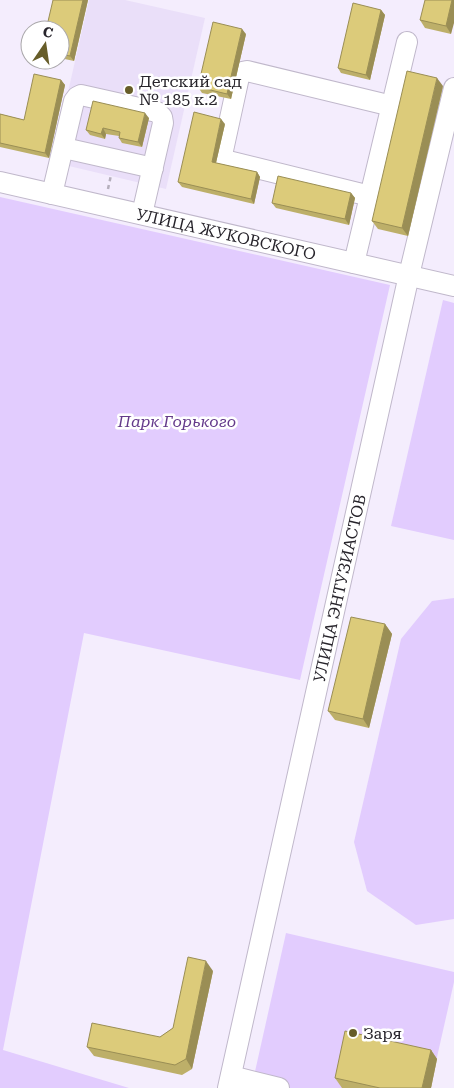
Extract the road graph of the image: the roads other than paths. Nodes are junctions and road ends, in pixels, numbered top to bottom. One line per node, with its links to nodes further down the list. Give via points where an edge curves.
1 (407, 42): 3 (street)
2 (453, 97): 11 (street, УЛИЦА ЭНТУЗИАСТОВ)
3 (392, 106): 8 (street); 8 (street, via 247,71 239,77 222,155 224,159)
4 (64, 148): 5 (street); 5 (street, via 74,101 81,95 158,112 163,123); 7 (street)
5 (153, 168): 9 (street)
6 (0, 182): 7 (street, УЛИЦА ЖУКОВСКОГО)
7 (52, 194): 9 (street, УЛИЦА ЖУКОВСКОГО)
8 (370, 196): 10 (street)
9 (142, 214): 10 (street, УЛИЦА ЖУКОВСКОГО)
10 (354, 262): 11 (street, УЛИЦА ЖУКОВСКОГО)
11 (409, 275): 12 (street, УЛИЦА ЖУКОВСКОГО); 13 (street, УЛИЦА ЭНТУЗИАСТОВ)
12 (454, 286)
13 (229, 1082): 14 (street)
14 (279, 1088)

